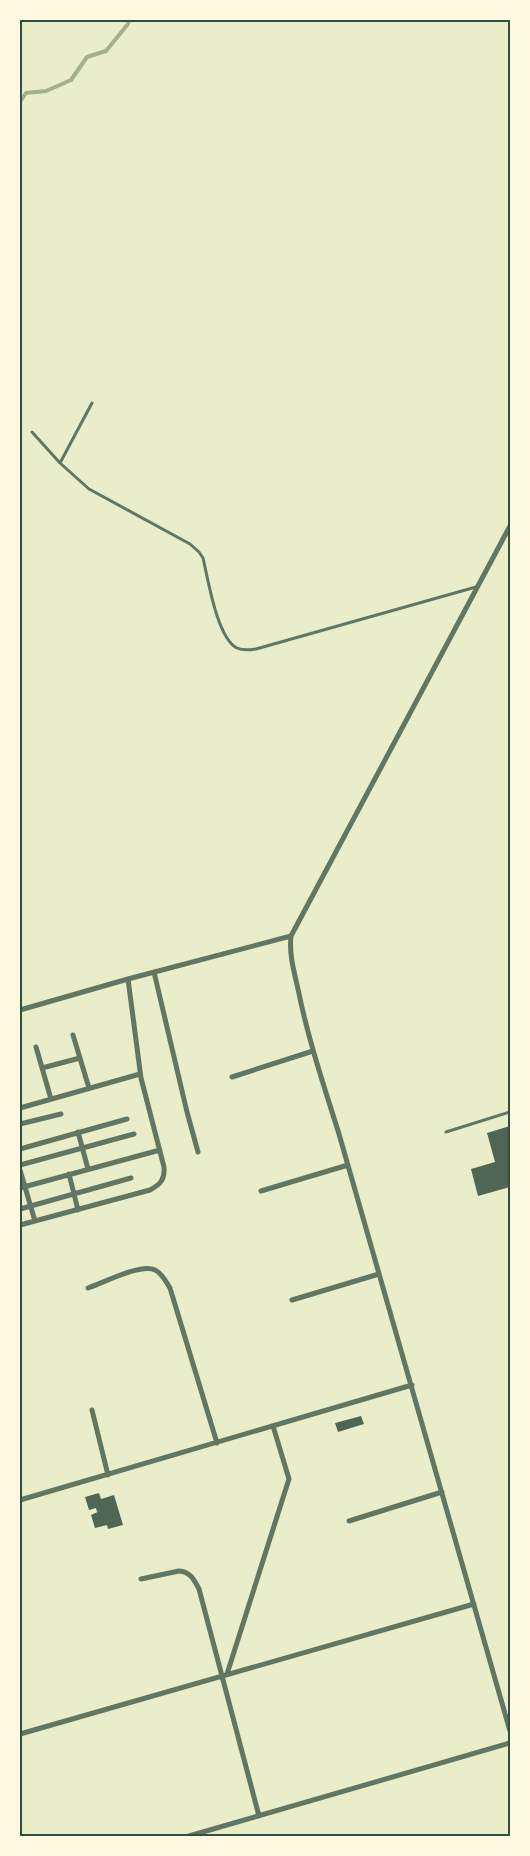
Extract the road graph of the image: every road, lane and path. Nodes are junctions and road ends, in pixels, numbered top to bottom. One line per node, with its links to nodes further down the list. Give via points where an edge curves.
1 (92, 403): 3 (lane)
2 (32, 432): 3 (lane)
3 (60, 463): 5 (lane, via 89,489 199,552 223,633 238,649 256,649)
4 (510, 526): 5 (street)
5 (478, 587): 6 (street)
6 (292, 936): 7 (street); 12 (street, via 291,956)
7 (154, 972): 8 (street); 30 (street)
8 (128, 979): 9 (street); 15 (street)
9 (20, 1010)
10 (72, 1035): 13 (street)
11 (36, 1047): 14 (street)
12 (313, 1051): 16 (street); 32 (street)
13 (80, 1058): 14 (street); 17 (street)
14 (42, 1068): 18 (street)
15 (140, 1074): 17 (street); 29 (street)
16 (232, 1077)
17 (89, 1088): 18 (street)
18 (51, 1099): 19 (street)
19 (20, 1108)
20 (510, 1112): 25 (lane)
21 (60, 1114): 23 (street)
22 (127, 1119): 24 (street)
23 (20, 1124)
24 (78, 1132): 27 (street); 28 (street)
25 (446, 1132)
26 (134, 1134): 27 (street)
27 (82, 1148): 31 (street); 33 (street)
28 (20, 1149)
29 (160, 1150): 33 (street); 42 (street, via 164,1174 158,1185)
30 (198, 1152)
31 (20, 1165)
32 (348, 1165): 38 (street); 45 (street)
33 (88, 1169): 35 (street)
34 (20, 1170): 37 (street)
35 (69, 1174): 37 (street); 39 (street)
36 (131, 1178): 39 (street)
37 (22, 1187): 40 (street)
38 (261, 1191)
39 (74, 1193): 40 (street); 42 (street)
40 (30, 1206): 41 (street); 43 (street)
41 (20, 1209)
42 (78, 1210): 43 (street)
43 (35, 1221): 44 (street)
44 (20, 1225)
45 (379, 1274): 47 (street); 48 (street)
46 (88, 1288): 51 (street, via 138,1269 150,1268 163,1277 170,1288)
47 (292, 1300)
48 (412, 1385): 50 (street); 53 (street)
49 (92, 1410): 52 (street)
50 (274, 1426): 51 (street); 58 (street, via 289,1479)
51 (217, 1443): 52 (street)
52 (108, 1475): 54 (street)
53 (442, 1492): 55 (street); 57 (street)
54 (20, 1500)
55 (349, 1521)
56 (141, 1579): 58 (street, via 179,1571 190,1575 199,1589)
57 (474, 1604): 58 (street); 59 (street)
58 (225, 1675): 60 (street); 62 (street)
59 (510, 1731)
60 (20, 1734)
61 (510, 1743): 62 (street)
62 (259, 1816): 63 (street)
63 (189, 1836)

